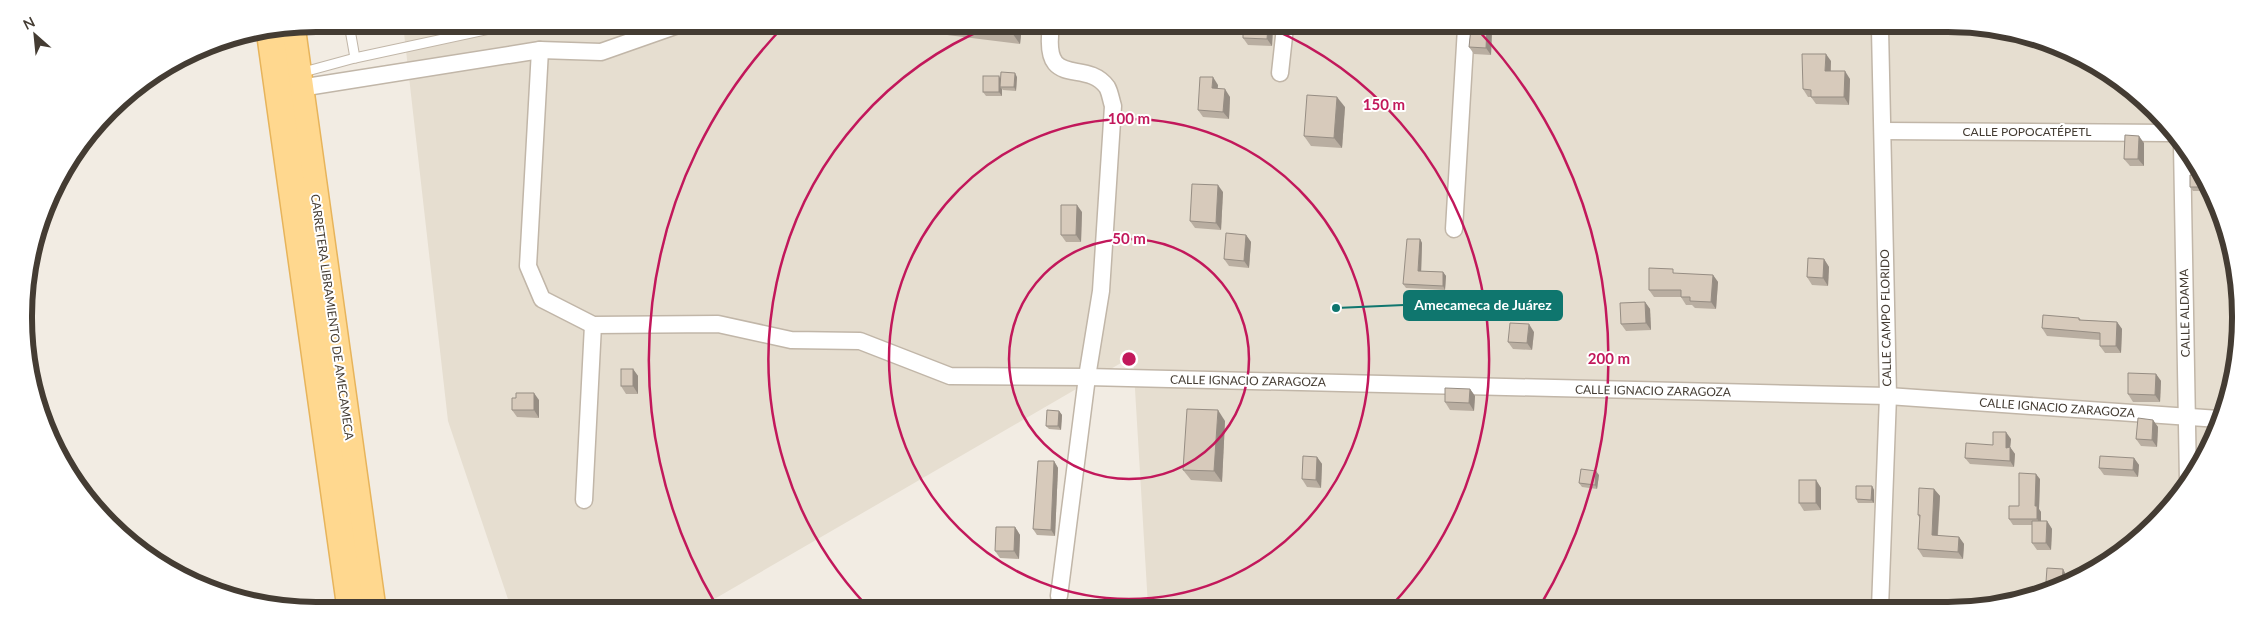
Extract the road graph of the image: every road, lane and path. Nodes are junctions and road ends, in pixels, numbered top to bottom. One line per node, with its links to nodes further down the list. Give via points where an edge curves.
1 (350, 32): 11 (lane)
2 (476, 32): 11 (lane)
3 (658, 32): 10 (street, via 601,52)
4 (1049, 32): 19 (street, via 1048,44 1053,60 1064,71 1095,76 1108,88 1112,106 1100,291)
5 (1285, 32): 12 (street)
6 (1466, 32): 17 (street)
7 (1880, 32): 14 (street, CALLE CAMPO FLORIDO)
8 (293, 34): 13 (main road, CARRETERA LIBRAMIENTO DE AMECAMECA)
9 (270, 37): 26 (main road, CARRETERA LIBRAMIENTO DE AMECAMECA)
10 (540, 50): 13 (street); 18 (street, via 528,266 542,300)
11 (355, 58): 13 (lane)
12 (1280, 73)
13 (299, 81): 27 (main road, CARRETERA LIBRAMIENTO DE AMECAMECA)
14 (1883, 131): 15 (street, CALLE POPOCATÉPETL); 20 (street, CALLE CAMPO FLORIDO)
15 (2165, 133)
16 (2182, 155): 21 (street, CALLE ALDAMA)
17 (1454, 229)
18 (594, 325): 19 (street, CALLE IGNACIO ZARAGOZA, via 718,324 790,340 860,341 950,376); 24 (street)
19 (1087, 377): 20 (street, CALLE IGNACIO ZARAGOZA); 25 (street)
20 (1888, 396): 21 (street, CALLE IGNACIO ZARAGOZA); 28 (street, CALLE CAMPO FLORIDO)
21 (2188, 417): 22 (street, CALLE IGNACIO ZARAGOZA); 23 (street, CALLE ALDAMA)
22 (2213, 419)
23 (2188, 470)
24 (584, 500)
25 (1059, 596)
26 (350, 602)
27 (372, 602)
28 (1880, 602)

